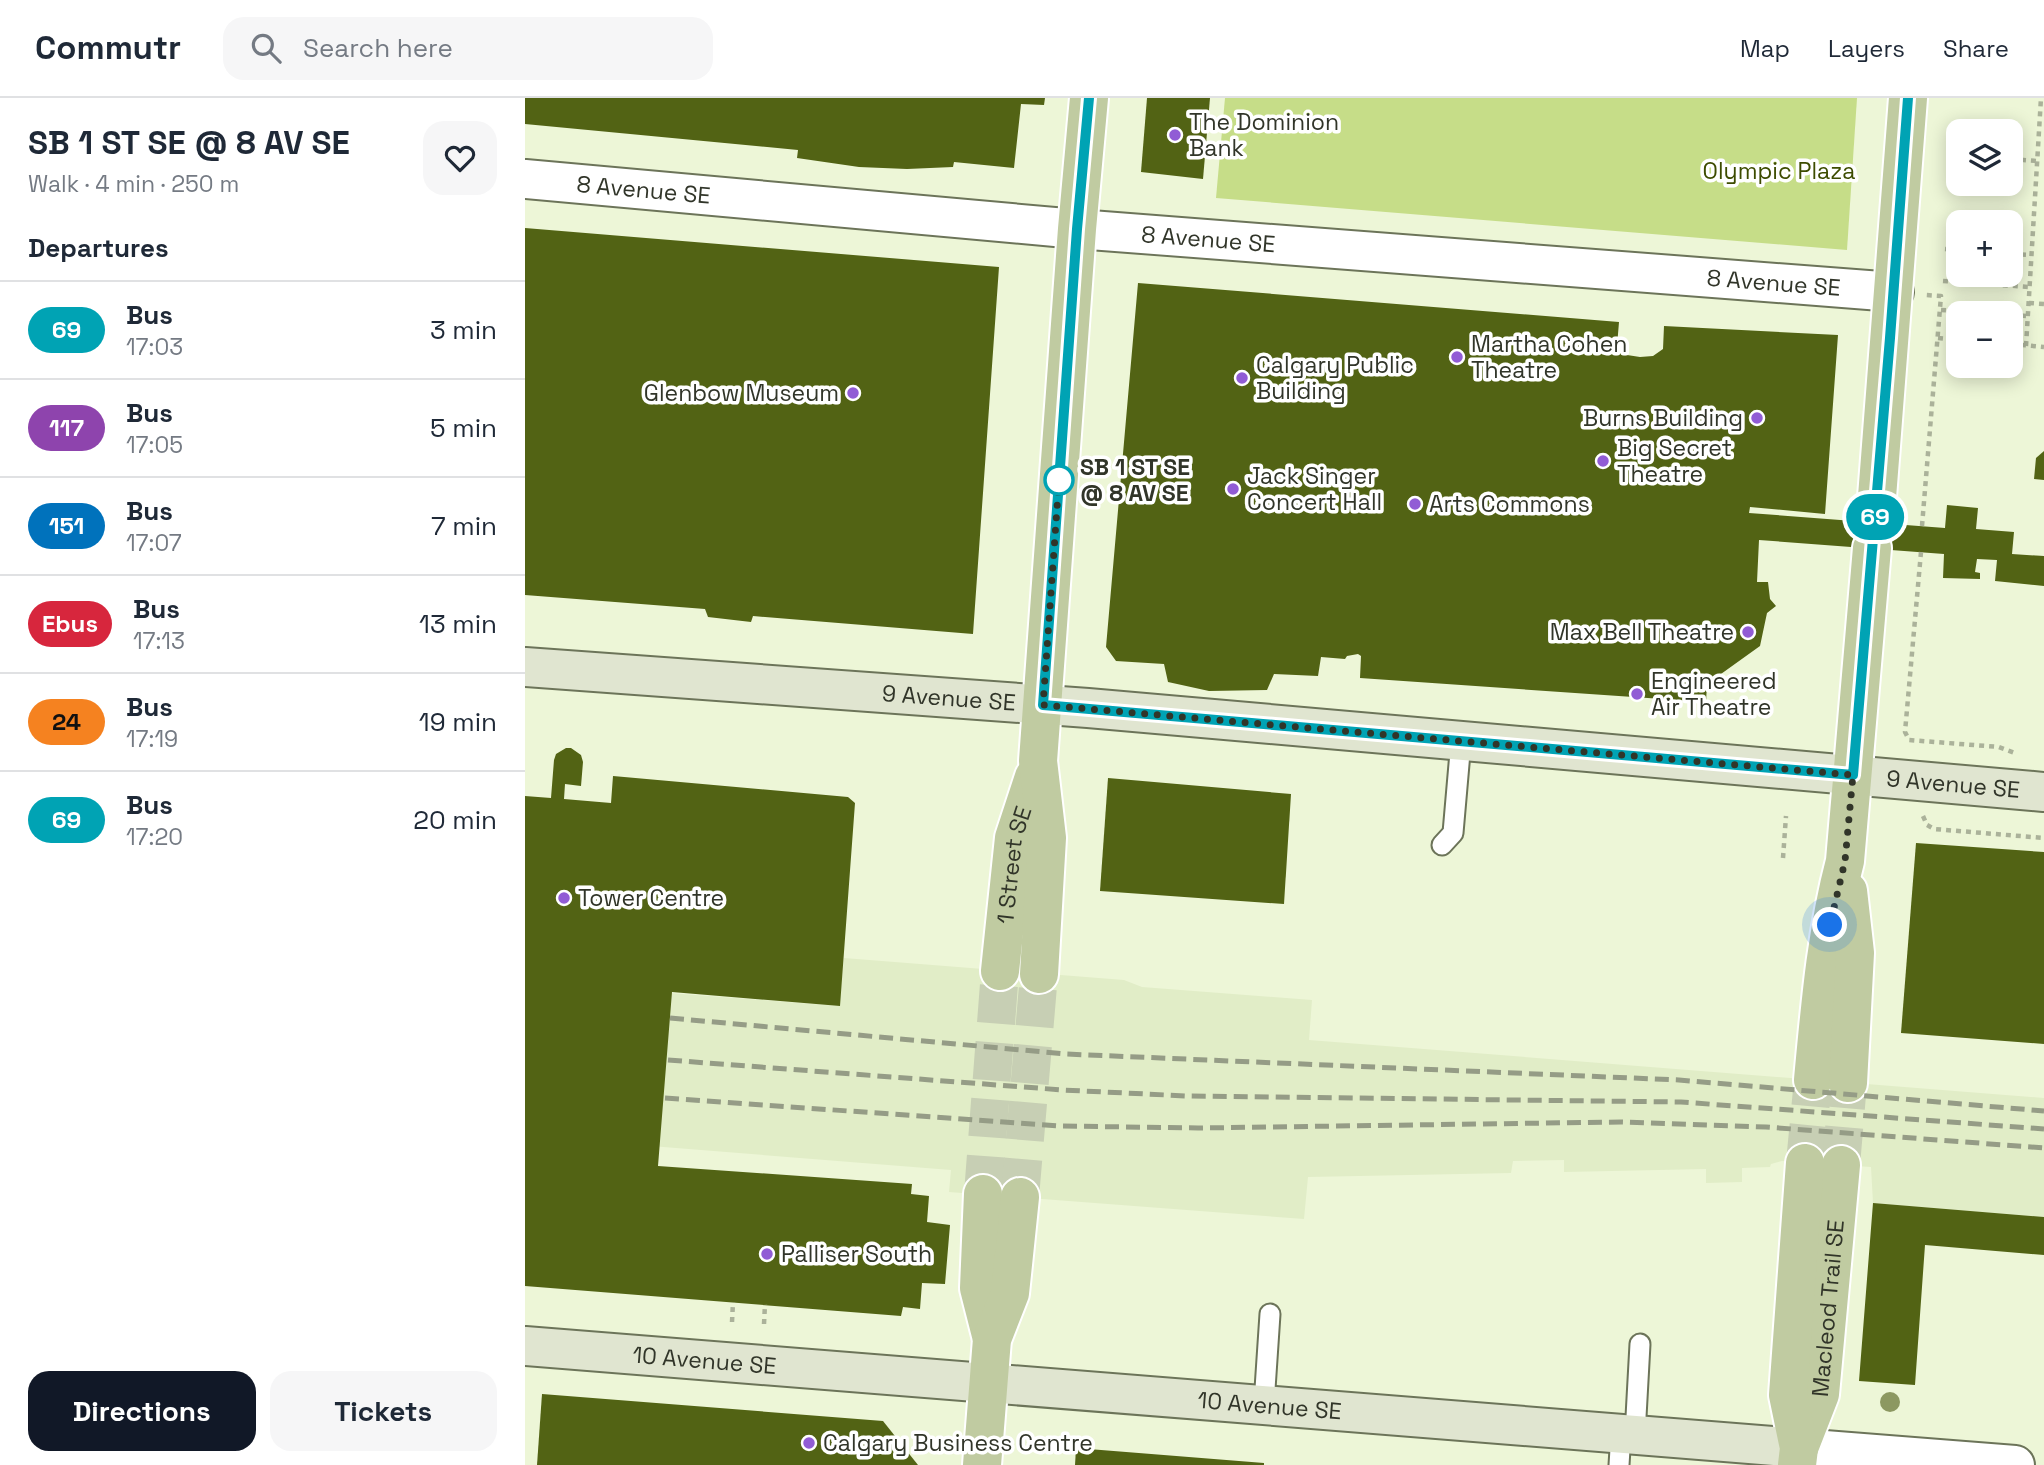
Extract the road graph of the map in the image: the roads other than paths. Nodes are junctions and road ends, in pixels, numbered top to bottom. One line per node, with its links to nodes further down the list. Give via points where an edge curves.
1 (1089, 98): 4 (main road, 1 Street SE)
2 (1908, 98): 5 (main road)
3 (525, 179): 4 (street, 8 Avenue SE)
4 (1077, 229): 5 (street, 8 Avenue SE); 7 (main road, 1 Street SE)
5 (1894, 292): 10 (main road)
6 (525, 667): 7 (main road, 9 Avenue SE)
7 (1043, 705): 8 (main road, 9 Avenue SE); 9 (main road, 1 Street SE)
8 (1461, 741): 10 (main road, 9 Avenue SE); 12 (lane, via 1453,833)
9 (1038, 761): 13 (main road, 1 Street SE, via 1014,838); 14 (main road, 1 Street SE, via 1047,838)
10 (1853, 775): 11 (main road, 9 Avenue SE); 15 (main road, via 1845,861 1826,949)
11 (2044, 792)
12 (1442, 845)
13 (1000, 971)
14 (1038, 974)
15 (1831, 1082)
16 (1823, 1164): 24 (main road, Macleod Trail SE, via 1789,1395)
17 (1002, 1196): 21 (main road, via 1010,1293 992,1339)
18 (1270, 1314): 22 (lane)
19 (1640, 1344): 23 (lane)
20 (525, 1346): 21 (main road, 10 Avenue SE)
21 (989, 1382): 22 (main road, 10 Avenue SE); 25 (main road)
22 (1264, 1404): 23 (main road, 10 Avenue SE)
23 (1625, 1444): 24 (main road, 10 Avenue SE)
24 (1798, 1456): 26 (street, 10 Avenue SE)
25 (982, 1465)
26 (2015, 1465)

